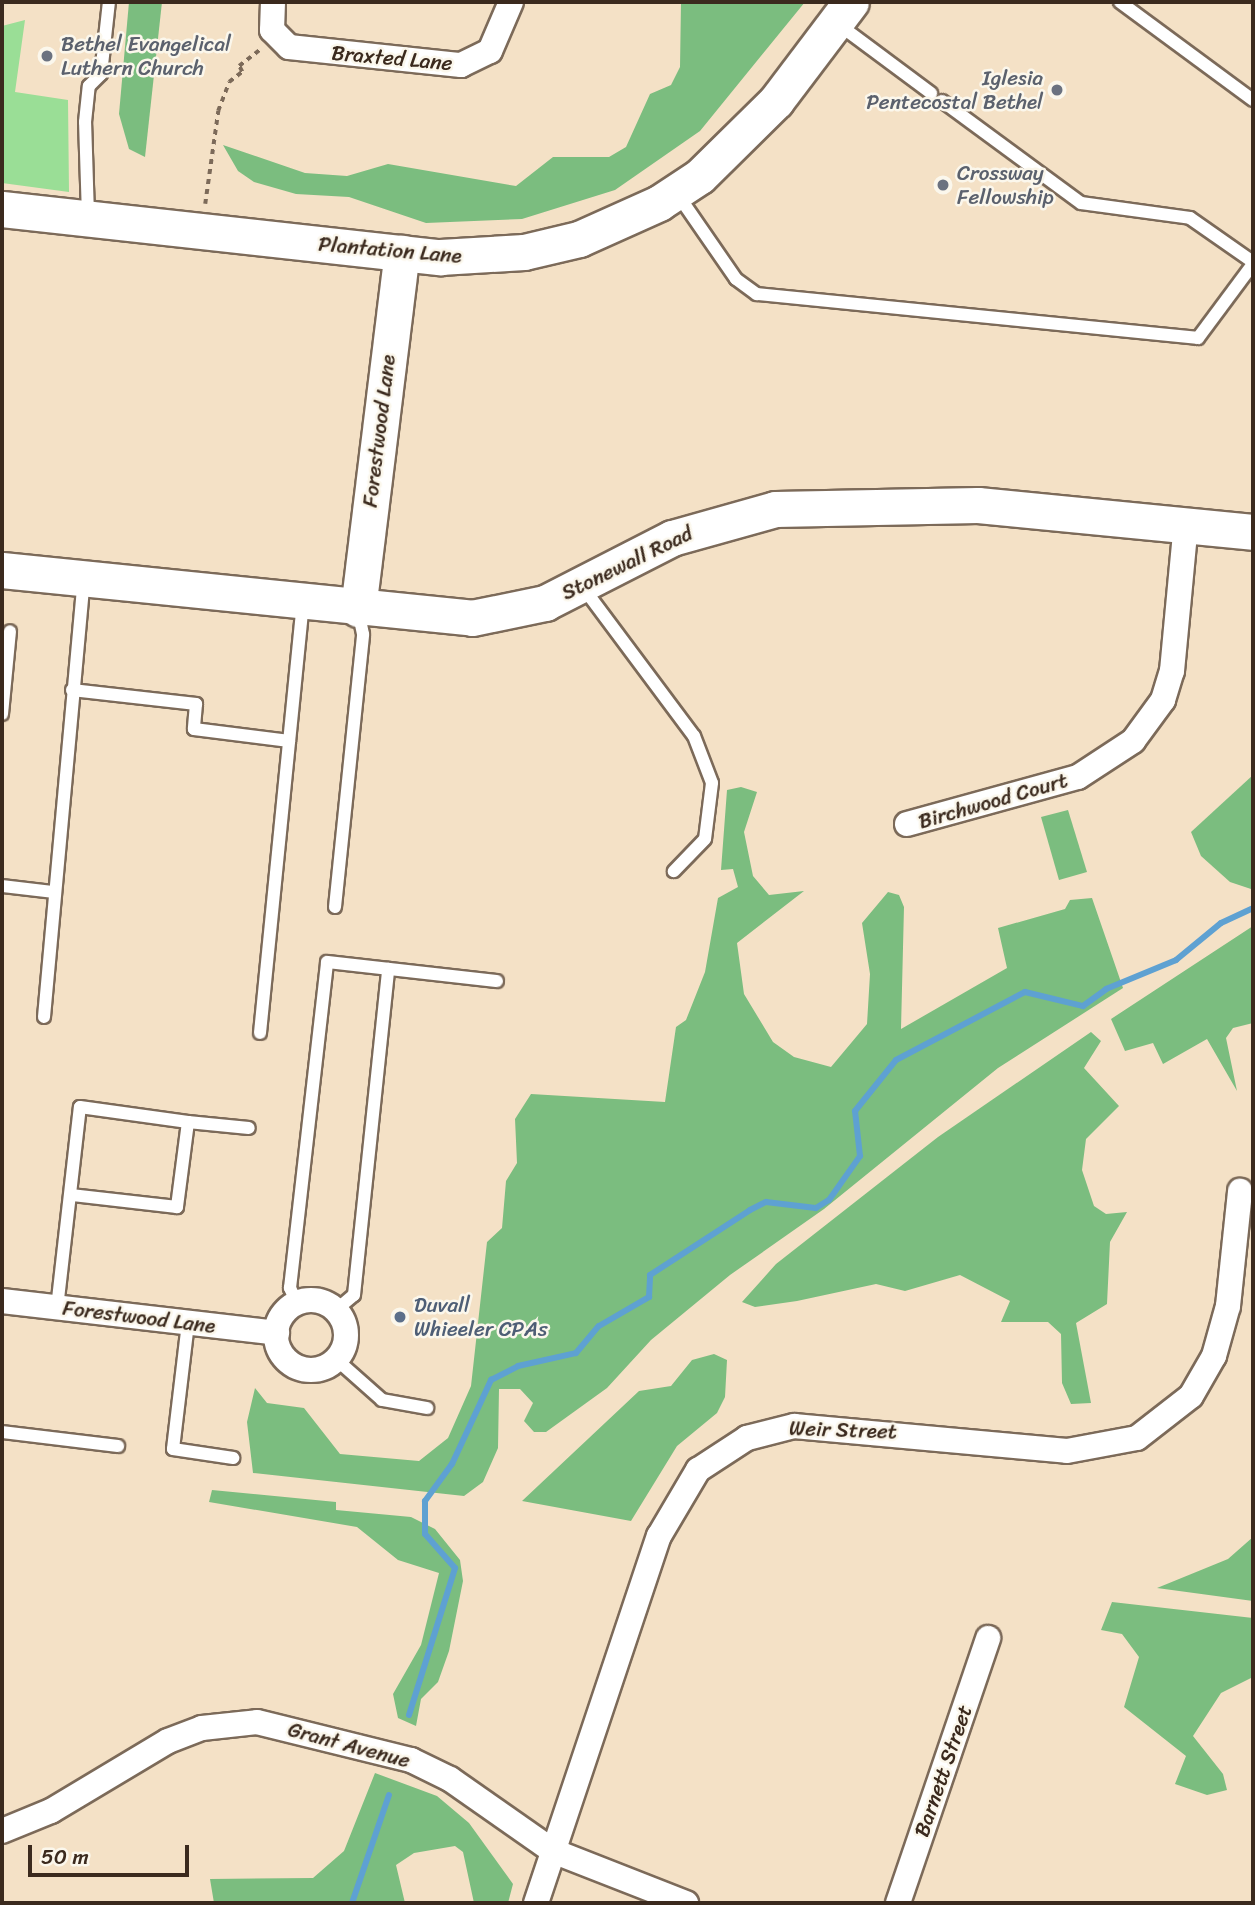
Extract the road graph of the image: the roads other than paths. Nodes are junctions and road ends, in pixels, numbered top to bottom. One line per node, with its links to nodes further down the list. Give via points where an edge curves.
1 (108, 2): 11 (lane, via 101,75 89,86 85,122)
2 (273, 2): 3 (street, Braxted Lane, via 270,18 277,37 289,47 461,65 490,51)
3 (511, 2)
4 (1121, 2): 7 (lane)
5 (843, 12): 6 (lane); 9 (street, Plantation Lane, via 748,133)
6 (930, 93)
7 (1253, 100)
8 (942, 101): 13 (lane, via 1081,203 1190,218)
9 (676, 192): 12 (street, Plantation Lane, via 607,230 524,252 477,257); 13 (lane, via 736,279 757,294 1198,338)
10 (2, 209): 11 (street, Plantation Lane)
11 (88, 218): 12 (street, Plantation Lane)
12 (402, 253): 20 (street, Forestwood Lane)
13 (1253, 263)
14 (1186, 524): 15 (street, Stonewall Road); 18 (street, Stonewall Road, via 978,505 775,509 672,538); 25 (street, Birchwood Court, via 1172,671 1163,700 1133,741 1078,777)
15 (1253, 532)
16 (2, 570): 17 (street, Stonewall Road)
17 (84, 579): 19 (street, Stonewall Road); 22 (lane)
18 (582, 586): 20 (street, Stonewall Road, via 545,603 472,618); 26 (lane, via 694,736 712,783 705,839)
19 (303, 602): 20 (street, Stonewall Road); 24 (lane)
20 (358, 609): 29 (lane, via 363,634)
21 (10, 631): 23 (lane)
22 (72, 690): 24 (lane, via 196,704 194,729); 28 (lane)
23 (2, 714)
24 (289, 741): 33 (lane)
25 (907, 824)
26 (674, 871)
27 (2, 886): 28 (lane)
28 (53, 892): 32 (lane)
29 (335, 906)
30 (387, 969): 31 (lane); 39 (lane, via 327,962 290,1288); 41 (lane, via 354,1295)
31 (497, 981)
32 (44, 1017)
33 (260, 1033)
34 (188, 1122): 35 (lane); 37 (lane, via 177,1207); 37 (lane, via 80,1107)
35 (249, 1128)
36 (1240, 1191): 51 (street, Weir Street, via 1217,1347 1191,1395 1137,1438 1067,1451 794,1426 747,1438 698,1470 659,1536)
37 (71, 1195): 40 (lane)
38 (2, 1301): 40 (street, Forestwood Lane)
39 (297, 1303): 41 (street, via 318,1300); 43 (street, via 284,1313)
40 (57, 1308): 42 (street, Forestwood Lane)
41 (336, 1310): 44 (street, via 346,1335)
42 (188, 1323): 43 (street, Forestwood Lane); 48 (lane, via 173,1449)
43 (277, 1333): 44 (street, via 282,1354 295,1366 313,1370)
44 (337, 1360): 45 (lane, via 382,1400)
45 (427, 1408)
46 (2, 1432): 47 (lane)
47 (118, 1446)
48 (233, 1458)
49 (988, 1638): 54 (street, Barnett Street)
50 (2, 1831): 51 (street, Grant Avenue, via 51,1811 168,1741 202,1728 257,1722 411,1760 461,1786)
51 (553, 1851): 52 (street, Weir Street); 53 (street, Grant Avenue)
52 (536, 1903)
53 (686, 1903)
54 (898, 1903)

